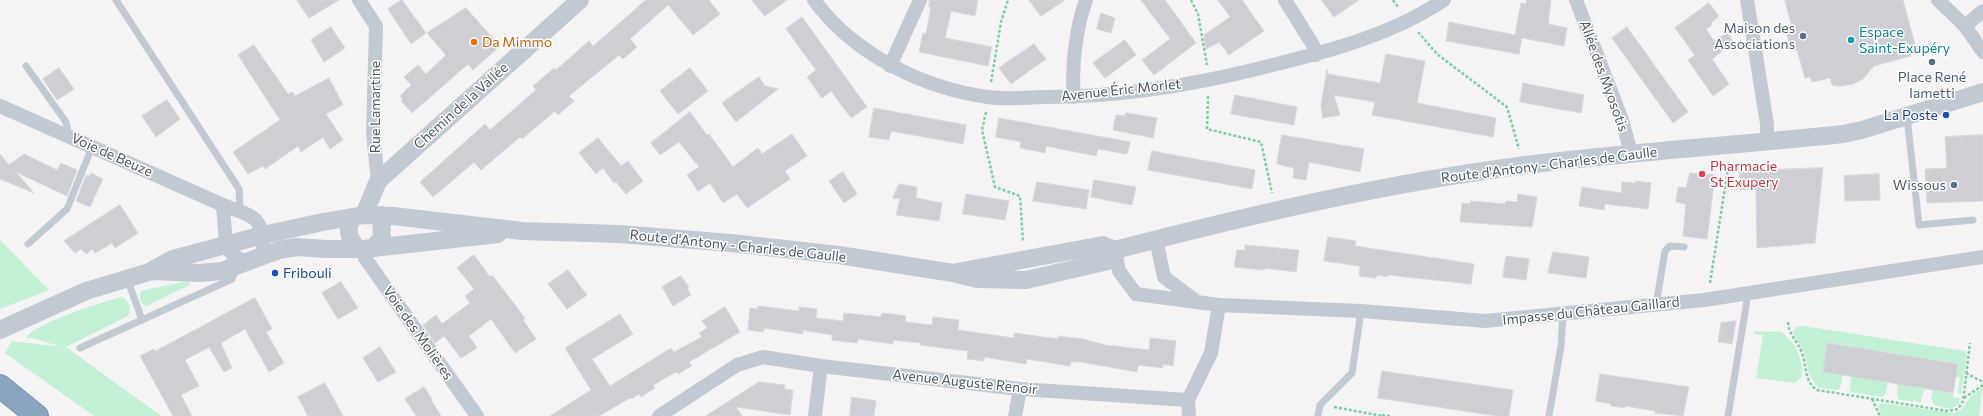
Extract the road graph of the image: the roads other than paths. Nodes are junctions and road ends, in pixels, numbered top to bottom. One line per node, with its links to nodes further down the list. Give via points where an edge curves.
1 (116, 0): 28 (lane, via 239,189)
2 (359, 0): 26 (street, Rue Lamartine, via 376,26 373,133)
3 (580, 0): 26 (street, Chemin de la Vallée)
4 (814, 0): 17 (street, Avenue Éric Morlet, via 848,36)
5 (920, 0): 17 (street)
6 (1086, 0): 19 (street, via 1079,20)
7 (1285, 0): 15 (street, via 1313,45)
8 (1444, 0): 15 (street, Avenue Éric Morlet, via 1373,36)
9 (1576, 0): 25 (street, Allée des Myosotis, via 1622,120)
10 (1747, 0): 23 (street, via 1767,124)
11 (1938, 0): 13 (street)
12 (1983, 11): 13 (street)
13 (1965, 26): 14 (street)
14 (1983, 52)
15 (1316, 55): 19 (street, Avenue Éric Morlet, via 1208,81 1144,91)
16 (26, 66): 22 (lane, via 66,122)
17 (890, 66): 19 (street, Avenue Éric Morlet, via 938,86 988,98)
18 (1983, 92): 21 (street, Route d'Antony - Charles de Gaulle)
19 (1074, 97)
20 (0, 106): 22 (street, Voie de Beuze)
21 (1906, 116): 23 (street, Route d'Antony - Charles de Gaulle, via 1844,134); 30 (lane, via 1920,225)
22 (69, 136): 24 (street, Voie de Beuze)
23 (1767, 141): 25 (street, Route d'Antony - Charles de Gaulle)
24 (92, 147): 27 (street, Voie de Beuze); 34 (lane, via 67,209)
25 (1631, 153): 33 (street, Route d'Antony - Charles de Gaulle, via 1462,175 1275,209)
26 (378, 181): 29 (street, Rue Lamartine)
27 (223, 205): 28 (street, Voie de Beuze); 35 (street)
28 (240, 211): 32 (street, Voie de Beuze, via 253,216 261,225)
29 (366, 216): 31 (street, Route d'Antony - Charles de Gaulle, via 444,221); 32 (street, Route d'Antony - Charles de Gaulle); 37 (street, via 382,238); 37 (street, via 348,226 350,239)
30 (1973, 220)
31 (522, 232): 37 (street, Route d'Antony - Charles de Gaulle); 43 (street, Route d'Antony - Charles de Gaulle, via 619,234 731,243 839,255)
32 (263, 235): 35 (street, Route d'Antony - Charles de Gaulle); 39 (street, Voie de Beuze)
33 (1156, 239): 38 (street, Route d'Antony - Charles de Gaulle); 46 (street, Impasse du Château Gaillard, via 1164,277)
34 (28, 244)
35 (226, 245): 41 (street); 42 (street, Route d'Antony - Charles de Gaulle, via 173,259)
36 (1684, 247): 48 (lane, via 1670,246 1664,251)
37 (365, 248): 39 (street, Route d'Antony - Charles de Gaulle, via 297,247); 59 (street, Voie des Molières, via 364,258)
38 (1115, 250): 43 (street, Route d'Antony - Charles de Gaulle, via 1103,245); 43 (street, Route d'Antony - Charles de Gaulle, via 1108,261 1026,280 977,280); 46 (street, Impasse du Château Gaillard, via 1119,271 1136,294)
39 (263, 255): 41 (street, Route d'Antony - Charles de Gaulle)
40 (1983, 257): 45 (street, Impasse du Château Gaillard)
41 (242, 264): 42 (street, Route d'Antony - Charles de Gaulle, via 222,271); 51 (lane, via 232,279)
42 (150, 272): 44 (street, Route d'Antony - Charles de Gaulle)
43 (953, 273)
44 (127, 278): 51 (lane); 52 (street, Route d'Antony - Charles de Gaulle, via 86,291)
45 (1748, 294): 48 (street, Impasse du Château Gaillard); 66 (lane)
46 (1197, 302): 47 (street, Impasse du Château Gaillard)
47 (1219, 305): 49 (street, Impasse du Château Gaillard); 57 (street, via 1211,353)
48 (1656, 305): 50 (street, Impasse du Château Gaillard)
49 (1361, 311): 50 (street, Impasse du Château Gaillard, via 1485,321); 64 (lane, via 1352,374 1320,405)
50 (1563, 315): 65 (lane, via 1561,346)
51 (142, 320): 53 (lane)
52 (0, 330)
53 (80, 348)
54 (821, 366): 56 (street, Avenue Auguste Renoir); 60 (street, Avenue Auguste Renoir, via 763,357 737,365); 61 (street)
55 (0, 386): 58 (highway)
56 (1020, 389): 57 (street, Avenue Auguste Renoir); 62 (street)
57 (1188, 400): 63 (street)
58 (37, 416)
59 (476, 416)
60 (659, 416)
61 (815, 416)
62 (1015, 416)
63 (1189, 416)
64 (1318, 416)
65 (1549, 416)
66 (1728, 416)

